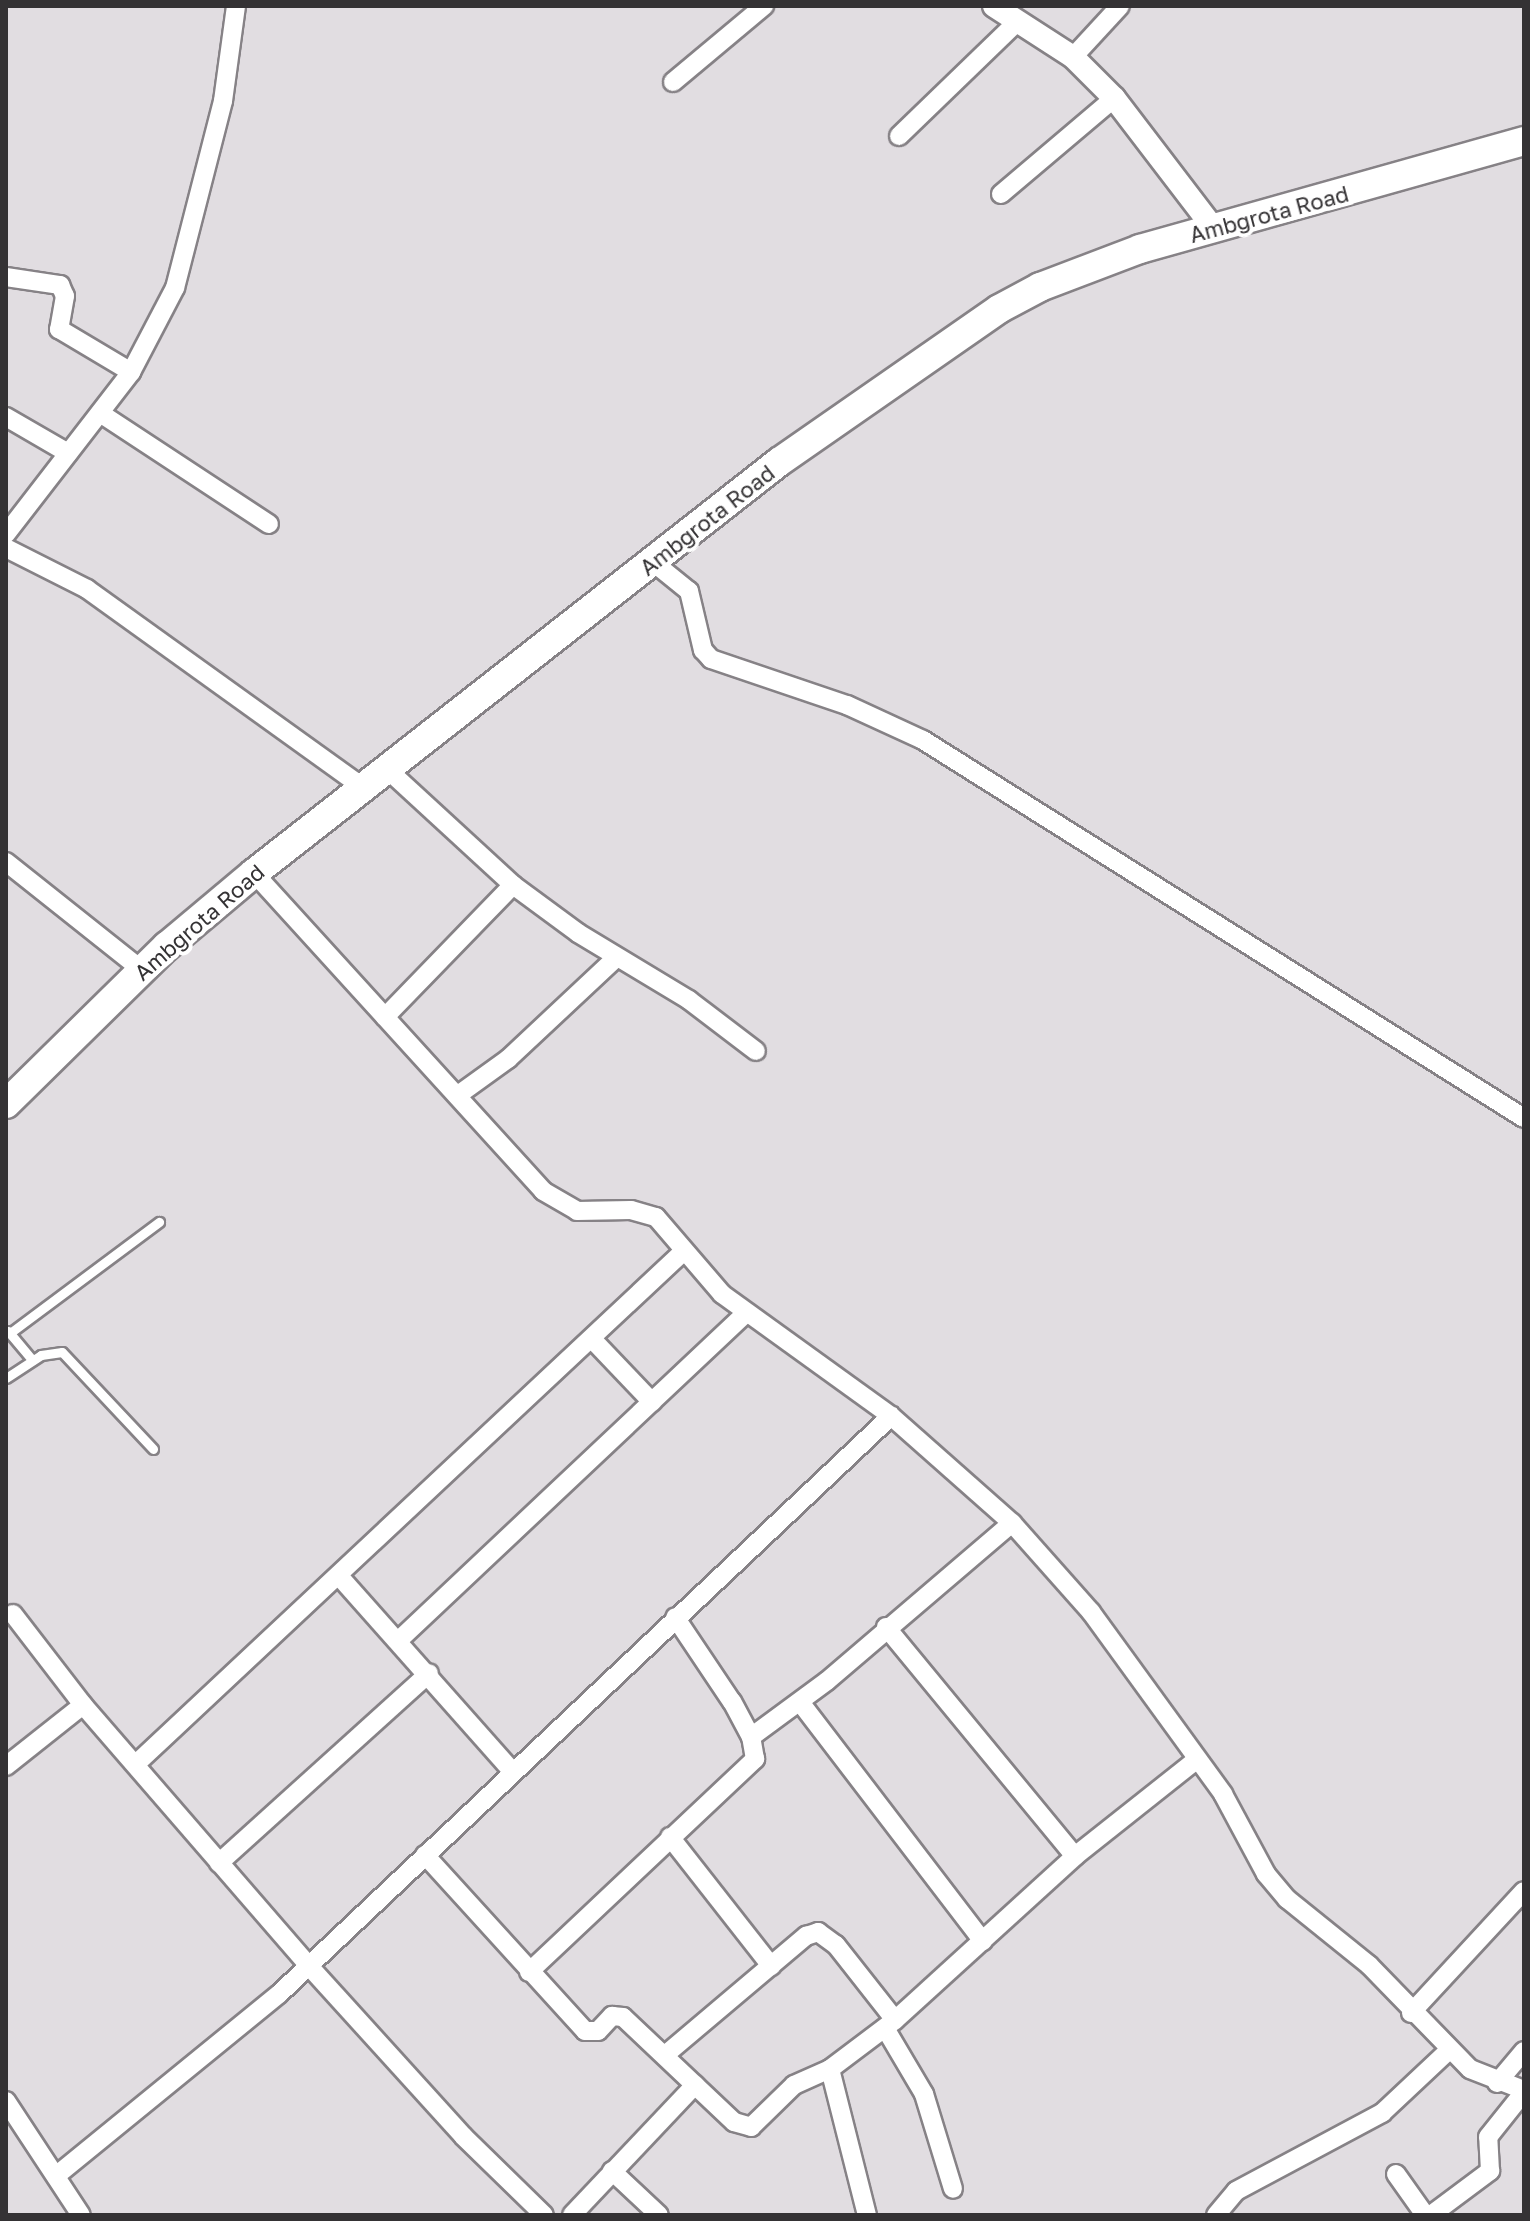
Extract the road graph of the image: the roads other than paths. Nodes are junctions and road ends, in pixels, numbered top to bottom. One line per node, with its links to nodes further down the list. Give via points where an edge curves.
1 (236, 6): 14 (street, via 223,101 175,288)
2 (764, 6): 7 (street)
3 (994, 6): 5 (street)
4 (1120, 6): 6 (street)
5 (1017, 22): 6 (street); 9 (street)
6 (1073, 57): 8 (street)
7 (673, 82)
8 (1114, 98): 11 (street); 12 (street)
9 (899, 136)
10 (1523, 144): 12 (main road, Ambgrota Road)
11 (1001, 194)
12 (1214, 229): 21 (main road, Ambgrota Road, via 1079,271 999,309 779,462)
13 (6, 277): 14 (street, via 60,285 65,296 59,329)
14 (131, 372): 15 (street)
15 (100, 413): 17 (street); 18 (street)
16 (6, 417): 17 (street)
17 (68, 453): 19 (street)
18 (269, 524)
19 (6, 534)
20 (6, 548): 23 (street, via 87,589)
21 (653, 562): 22 (main road, Ambgrota Road); 33 (street, via 681,580 694,606 703,650 721,665 847,705 923,740)
22 (388, 770): 23 (main road, Ambgrota Road); 26 (street)
23 (365, 789): 25 (main road, Ambgrota Road)
24 (6, 862): 28 (street)
25 (254, 873): 28 (main road, Ambgrota Road); 29 (street)
26 (513, 885): 27 (street); 29 (street)
27 (617, 957): 30 (street, via 689,1000); 31 (street, via 508,1059)
28 (142, 970): 32 (main road, Ambgrota Road)
29 (385, 1017): 31 (street)
30 (756, 1051)
31 (458, 1095): 35 (street, via 560,1204 577,1211 645,1212 667,1227)
32 (7, 1099)
33 (1524, 1118)
34 (159, 1222): 37 (lane)
35 (684, 1251): 36 (street); 38 (street)
36 (746, 1313): 41 (street); 42 (street)
37 (8, 1330): 39 (lane)
38 (592, 1339): 41 (street); 45 (street)
39 (32, 1360): 40 (lane); 43 (lane, via 51,1351 71,1356)
40 (6, 1378)
41 (652, 1402): 49 (street)
42 (891, 1416): 44 (street); 47 (street)
43 (153, 1449)
44 (1012, 1523): 48 (street); 54 (street, via 1091,1612)
45 (339, 1576): 49 (street); 55 (street)
46 (13, 1614): 52 (street)
47 (675, 1617): 53 (street); 57 (street)
48 (886, 1627): 51 (street); 60 (street)
49 (399, 1640): 50 (street)
50 (429, 1673): 57 (street); 61 (street)
51 (800, 1702): 53 (street); 63 (street)
52 (83, 1705): 55 (street); 56 (street)
53 (751, 1737): 58 (street, via 755,1759 750,1766)
54 (1196, 1760): 60 (street); 67 (street, via 1223,1794 1280,1891 1369,1965)
55 (137, 1763): 61 (street)
56 (6, 1766)
57 (512, 1771): 59 (street)
58 (670, 1837): 65 (street); 66 (street)
59 (425, 1855): 64 (street); 66 (street)
60 (1075, 1856): 63 (street)
61 (219, 1863): 64 (street)
62 (1524, 1891): 67 (street)
63 (983, 1941): 68 (street)
64 (309, 1966): 79 (street); 83 (street, via 463,2136)
65 (771, 1966): 68 (street, via 806,1936 827,1936); 71 (street)
66 (529, 1972): 71 (street, via 585,2031 598,2031 618,2014)
67 (1411, 2013): 69 (street)
68 (890, 2024): 72 (street); 80 (street, via 924,2094)
69 (1448, 2051): 73 (street); 81 (street, via 1382,2113 1236,2191)
70 (1524, 2051): 73 (street)
71 (665, 2055): 74 (street)
72 (830, 2069): 74 (street, via 794,2085 751,2127 734,2122); 86 (street)
73 (1497, 2083): 75 (street)
74 (695, 2085): 77 (street)
75 (1524, 2091): 87 (street, via 1488,2137 1490,2171)
76 (6, 2103): 79 (street)
77 (612, 2171): 84 (street); 85 (street)
78 (1396, 2174): 87 (street)
79 (57, 2175): 82 (street)
80 (953, 2189)
81 (1213, 2213)
82 (81, 2215)
83 (544, 2215)
84 (572, 2215)
85 (659, 2215)
86 (867, 2215)
87 (1428, 2215)

